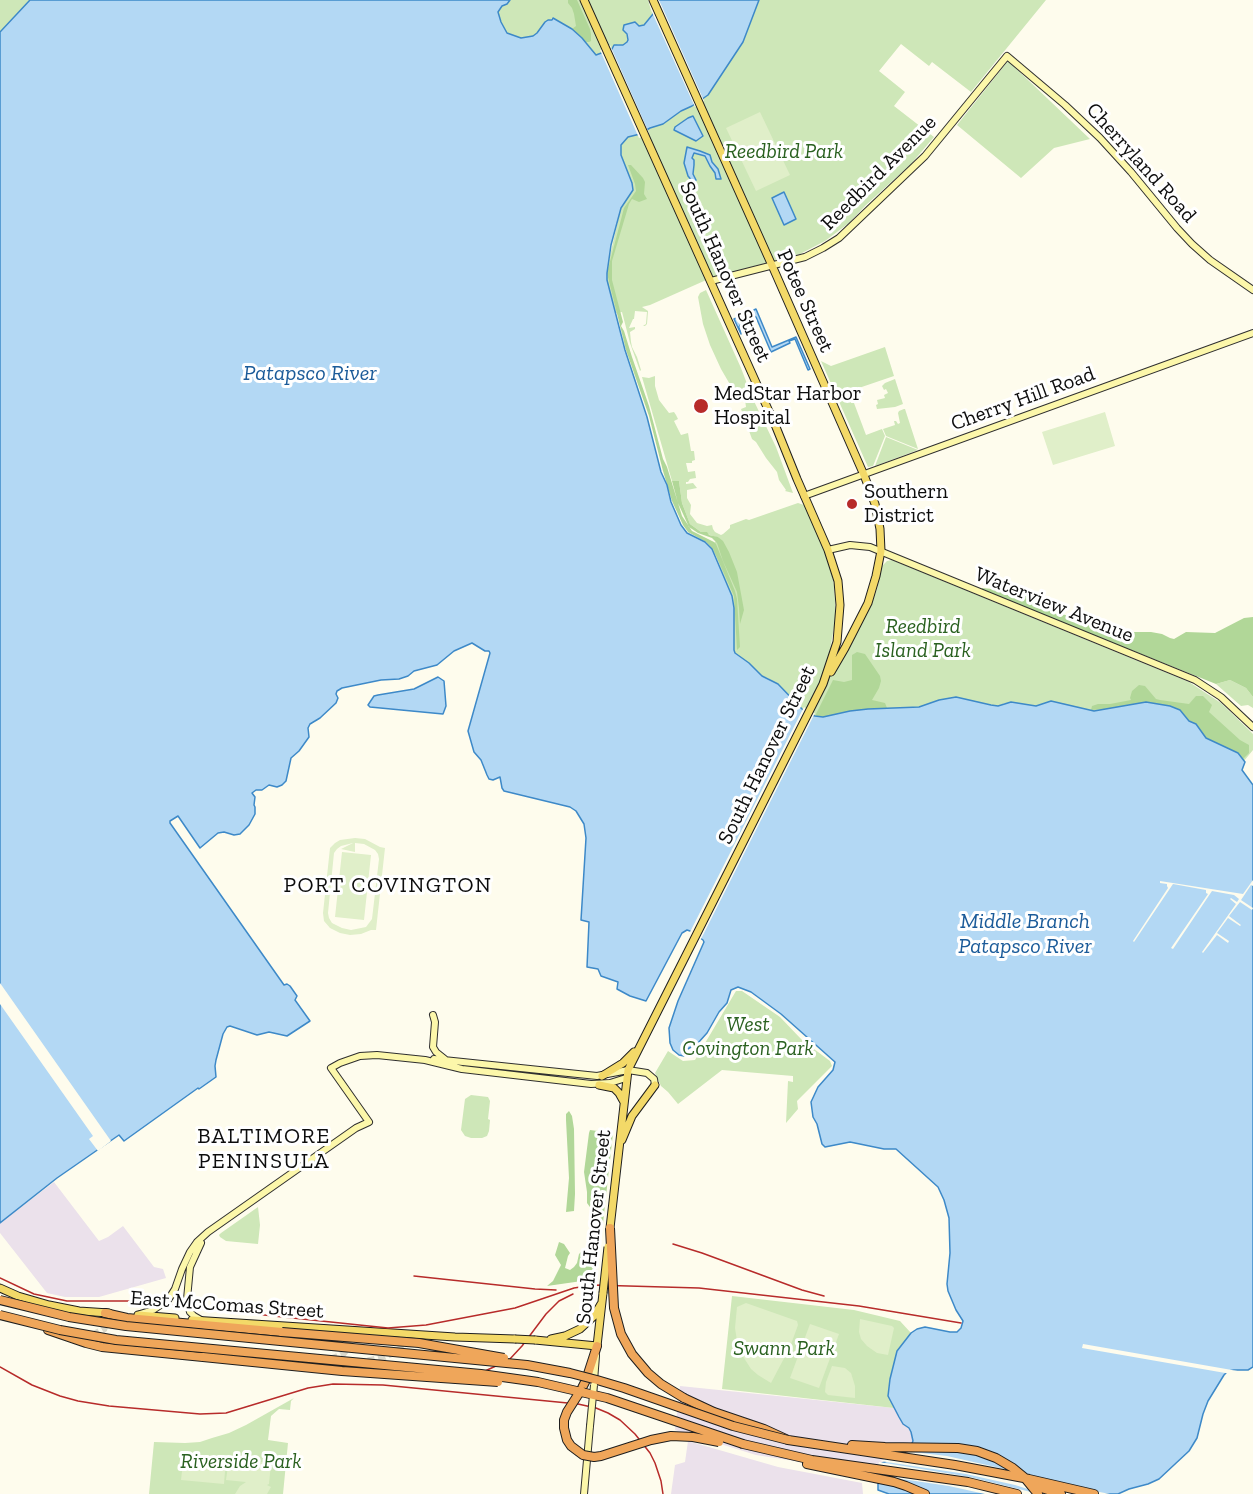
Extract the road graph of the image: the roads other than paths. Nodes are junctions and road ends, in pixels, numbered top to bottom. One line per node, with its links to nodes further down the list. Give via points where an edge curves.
1 (584, 0): 5 (main road, South Hanover Street)
2 (653, 0): 4 (main road, Potee Street)
3 (1007, 56): 4 (street, Reedbird Avenue, via 925,156 846,232 814,253); 6 (street, Cherryland Road, via 1100,138 1192,244)
4 (772, 265): 5 (street, Reedbird Avenue); 8 (main road, Potee Street)
5 (711, 281): 9 (main road, South Hanover Street)
6 (1253, 290)
7 (1253, 333): 8 (street, Cherry Hill Road)
8 (864, 475): 9 (street, Cherry Hill Road); 11 (main road, Potee Street, via 875,504)
9 (804, 496): 10 (main road, South Hanover Street)
10 (828, 550): 11 (street, Waterview Avenue, via 850,545); 12 (main road, South Hanover Street, via 838,581 840,616 834,653)
11 (881, 551): 12 (main road, Potee Street, via 868,603); 13 (street, Waterview Avenue, via 1195,680 1221,697)
12 (823, 684): 15 (main road, South Hanover Street)
13 (1253, 727)
14 (433, 1015): 17 (street, via 433,1047)
15 (638, 1048): 18 (main road, South Hanover Street); 19 (main road)
16 (425, 1060): 17 (street); 20 (street, via 462,1069); 25 (street, via 368,1055 332,1068 369,1122)
17 (447, 1060): 19 (street)
18 (627, 1074): 19 (street); 20 (street); 21 (street, via 647,1073); 22 (main road, South Hanover Street)
19 (602, 1076)
20 (599, 1085): 22 (main road, via 617,1090)
21 (655, 1085): 23 (main road, via 629,1121)
22 (624, 1101): 23 (main road, South Hanover Street)
23 (618, 1154): 24 (main road, South Hanover Street)
24 (610, 1228): 28 (main road, South Hanover Street, bridge); 44 (highway, bridge, via 616,1317 625,1342 642,1367 661,1384 696,1404)
25 (208, 1232): 31 (street, via 194,1246 168,1299 153,1310); 32 (street, via 192,1261 187,1297 191,1313)
26 (0, 1288): 30 (main road, East McComas Street, via 49,1305)
27 (0, 1300): 42 (highway, bridge, via 119,1325)
28 (602, 1302): 35 (main road); 41 (main road, South Hanover Street)
29 (0, 1315): 43 (highway, bridge, via 123,1341)
30 (105, 1315): 31 (main road, East McComas Street); 42 (highway, bridge, via 419,1343 500,1356)
31 (136, 1315): 32 (main road, East McComas Street)
32 (204, 1320): 34 (main road, East McComas Street)
33 (45, 1329): 43 (highway, bridge, via 102,1347 391,1374)
34 (326, 1329): 36 (main road); 37 (main road, East McComas Street)
35 (580, 1329): 38 (main road, via 561,1337); 39 (main road)
36 (344, 1335)
37 (455, 1337): 38 (main road, East McComas Street, bridge); 40 (main road, East McComas Street)
38 (535, 1340): 39 (main road)
39 (574, 1344): 41 (main road)
40 (407, 1346)
41 (597, 1346): 45 (highway, bridge, via 586,1380 564,1420 567,1440 576,1451 601,1456 671,1436); 50 (street, South Hanover Street, bridge)
42 (527, 1365): 44 (highway, bridge, via 597,1380 733,1426)
43 (538, 1382): 45 (highway, bridge, via 613,1400)
44 (788, 1440): 46 (highway)
45 (743, 1444): 47 (highway)
46 (816, 1445): 48 (highway); 54 (highway, via 971,1449 1008,1464)
47 (781, 1454): 49 (highway); 51 (highway)
48 (983, 1471): 55 (highway); 56 (highway)
49 (926, 1475): 52 (highway); 53 (highway)
50 (582, 1494)
51 (925, 1494)
52 (999, 1494)
53 (1017, 1494)
54 (1038, 1494)
55 (1061, 1494)
56 (1095, 1494)

